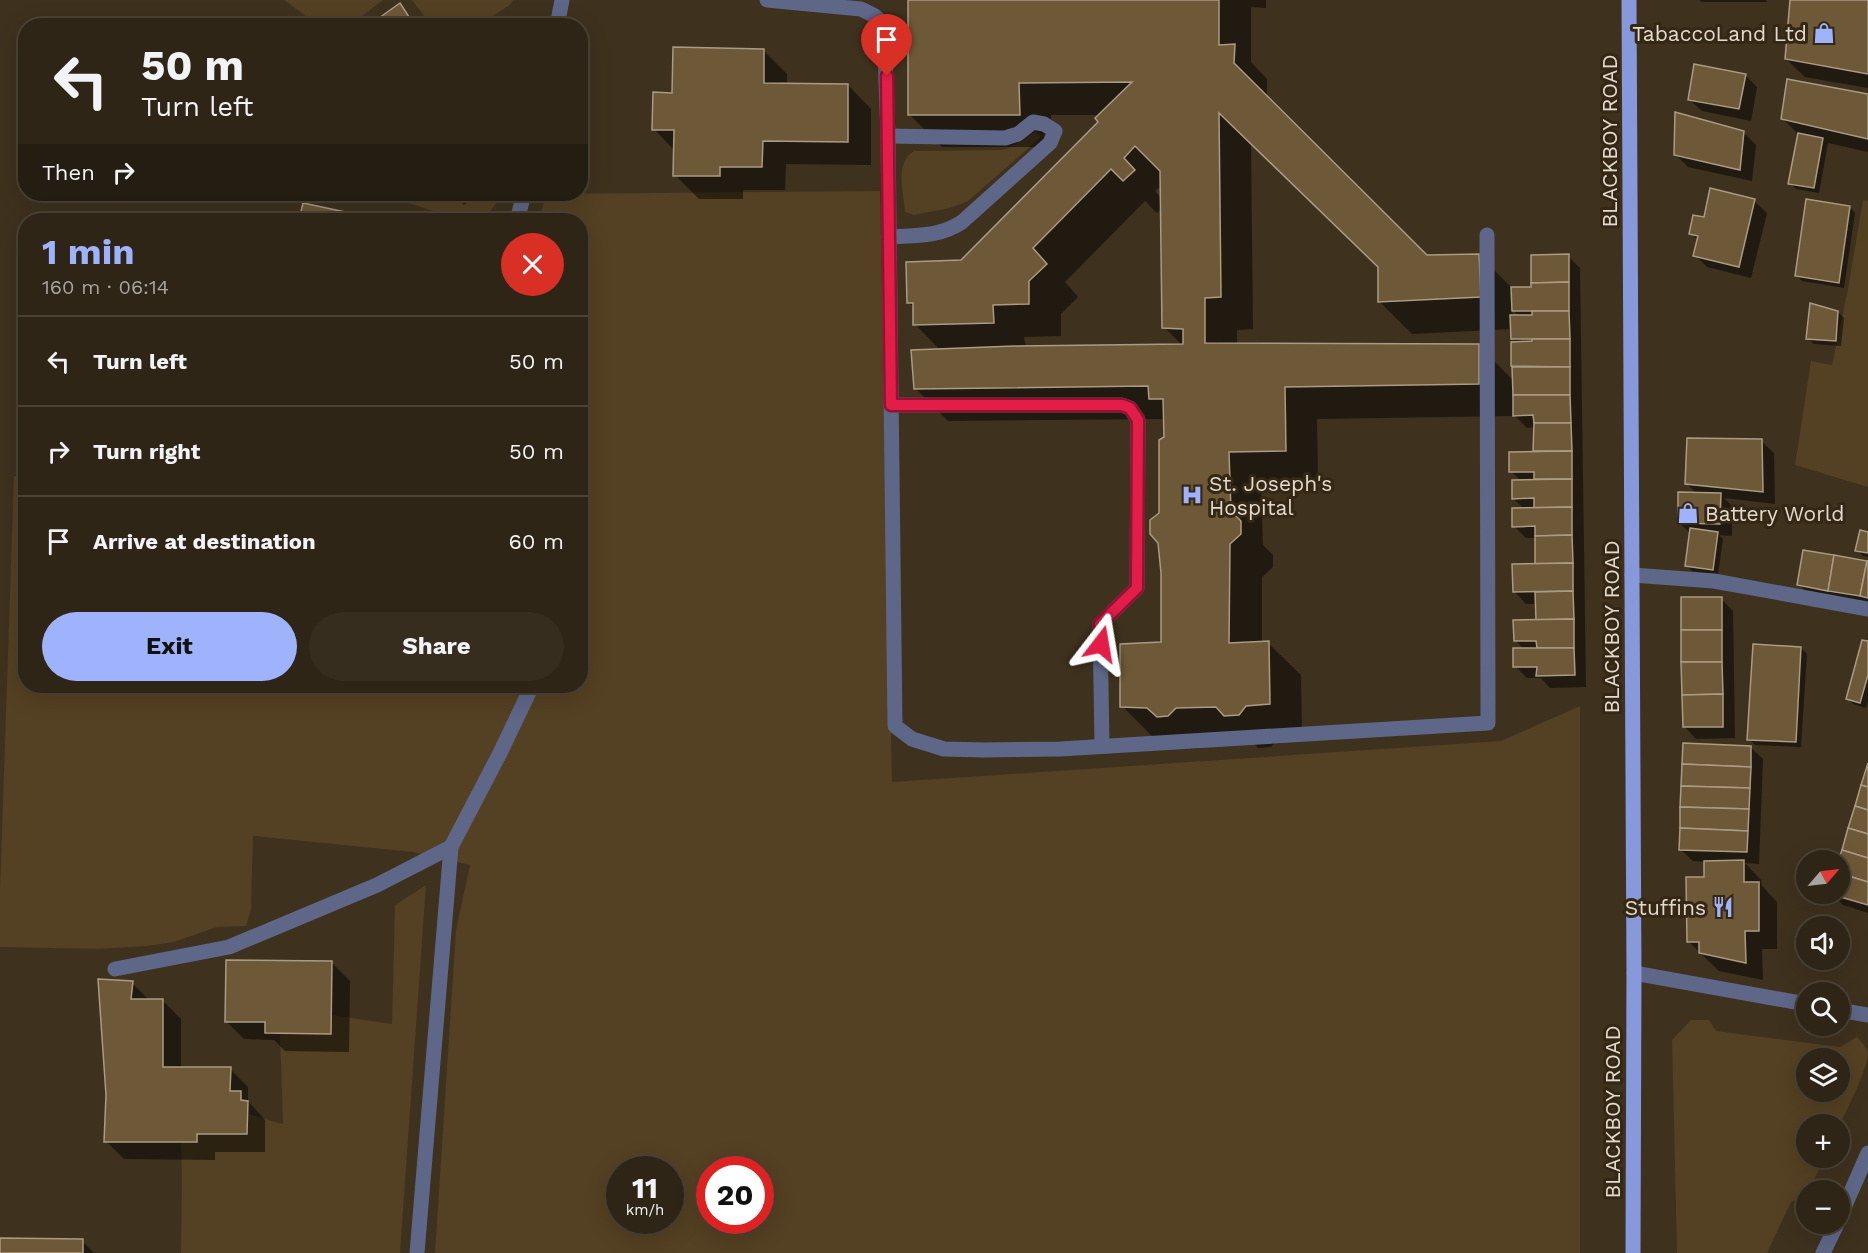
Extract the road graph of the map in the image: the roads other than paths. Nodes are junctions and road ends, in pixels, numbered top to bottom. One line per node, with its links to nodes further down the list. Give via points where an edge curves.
1 (562, 0): 4 (street)
2 (767, 0): 5 (street, via 861,9 885,25)
3 (1629, 0): 9 (main road, BLACKBOY ROAD)
4 (559, 18)
5 (888, 136): 7 (street); 7 (street, via 1005,138 1033,122 1055,130 1050,144 951,230)
6 (1486, 235): 12 (street, via 1488,723)
7 (889, 237): 8 (street)
8 (891, 405): 12 (street, via 895,726 912,739 944,749); 12 (street, via 1122,405 1130,408 1138,420 1137,588 1100,624)
9 (1632, 575): 10 (street, via 1714,581); 15 (main road, BLACKBOY ROAD)
10 (1868, 609)
11 (529, 693): 13 (street)
12 (1102, 746)
13 (451, 847): 14 (street, via 377,885 229,947); 23 (street)
14 (116, 969)
15 (1634, 974): 16 (street); 24 (main road, BLACKBOY ROAD)
16 (1796, 1002)
17 (1850, 1012): 18 (street)
18 (1868, 1015)
19 (1868, 1153): 20 (street)
20 (1862, 1185): 21 (street)
21 (1850, 1203)
22 (1832, 1234): 25 (street)
23 (417, 1253)
24 (1633, 1253)
25 (1823, 1253)

